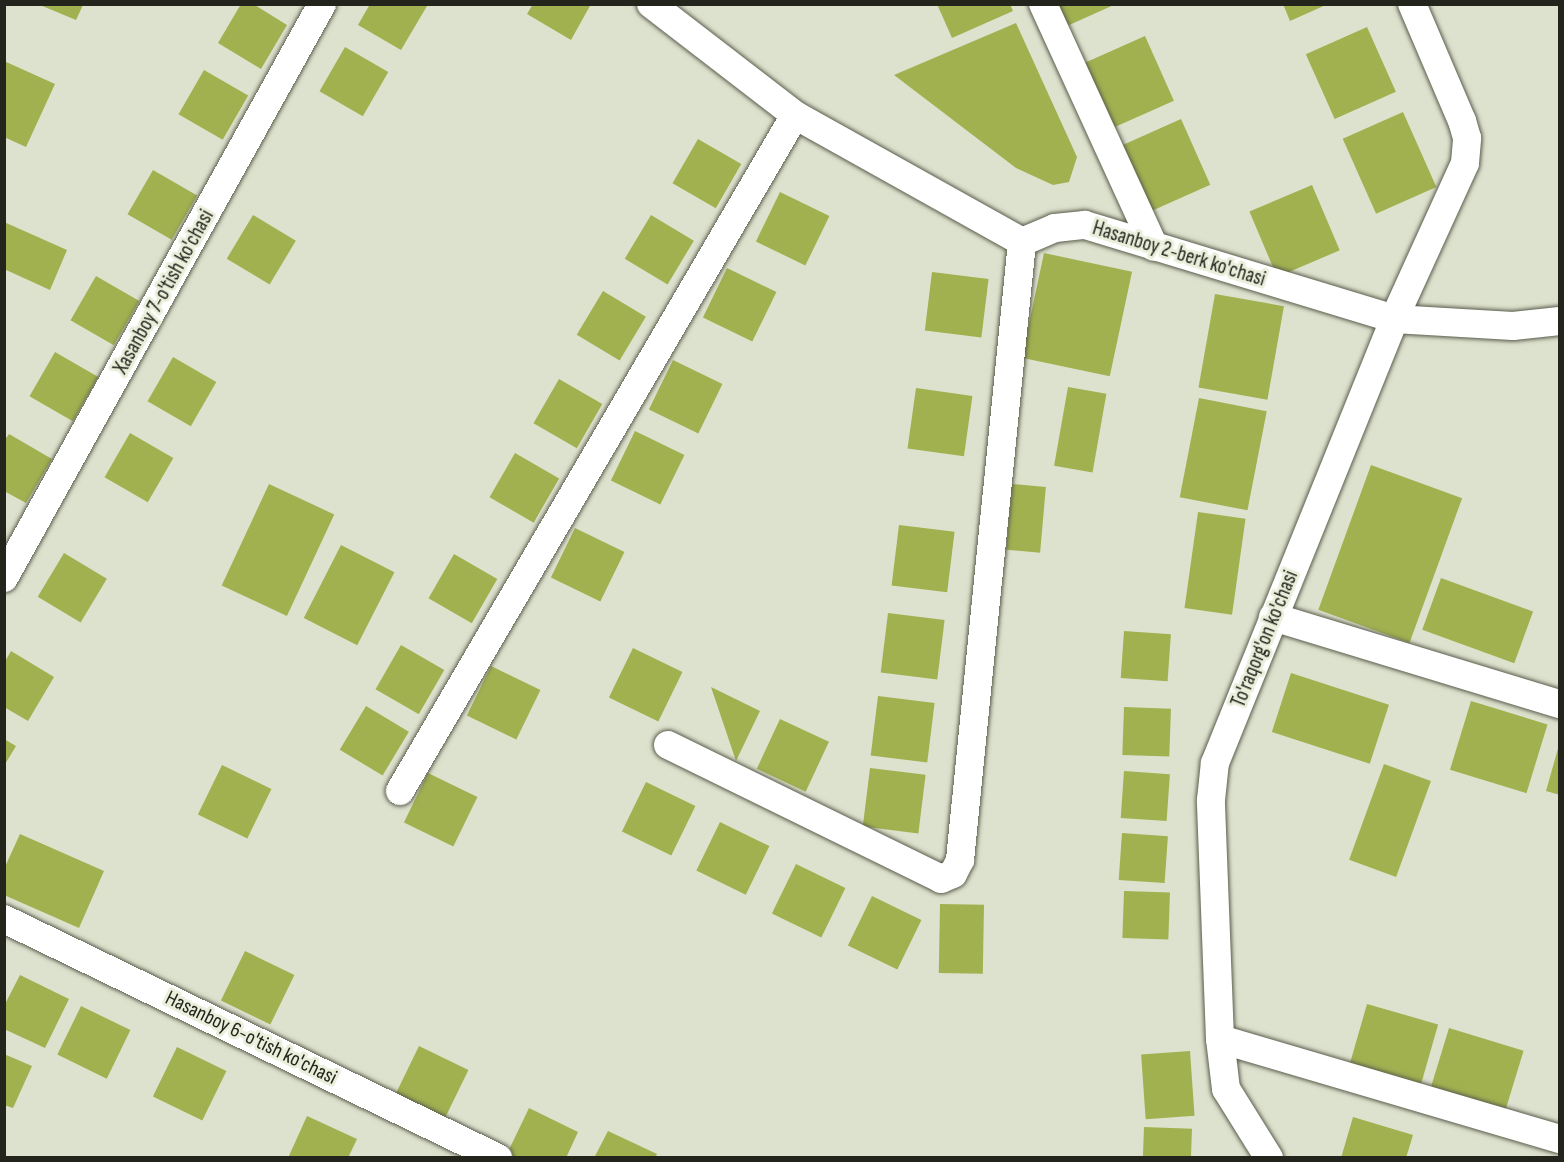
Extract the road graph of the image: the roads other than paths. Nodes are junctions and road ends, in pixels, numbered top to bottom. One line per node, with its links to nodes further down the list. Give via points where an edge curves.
1 (322, 4): 10 (street, Xasanboy 7-o'tish ko'chasi)
2 (651, 4): 5 (street)
3 (1043, 4): 7 (street)
4 (1412, 4): 8 (street, To'raqorg'on ko'chasi, via 1467,138 1465,163)
5 (795, 114): 6 (street); 14 (street)
6 (1022, 242): 7 (street, Hasanboy 2-berk ko'chasi, via 1055,228 1085,225); 13 (street, via 960,860 953,874 941,879)
7 (1154, 247): 8 (street, Hasanboy 2-berk ko'chasi)
8 (1394, 319): 9 (street, Hasanboy 2-berk ko'chasi, via 1513,326); 11 (street, To'raqorg'on ko'chasi)
9 (1560, 321)
10 (4, 578)
11 (1273, 617): 12 (street); 16 (street, To'raqorg'on ko'chasi, via 1215,763 1211,800)
12 (1560, 704)
13 (668, 745)
14 (400, 791)
15 (4, 919): 18 (street, Hasanboy 6-o'tish ko'chasi)
16 (1220, 1039): 17 (street); 19 (street, To'raqorg'on ko'chasi, via 1226,1089)
17 (1560, 1139)
18 (498, 1158)
19 (1269, 1158)

